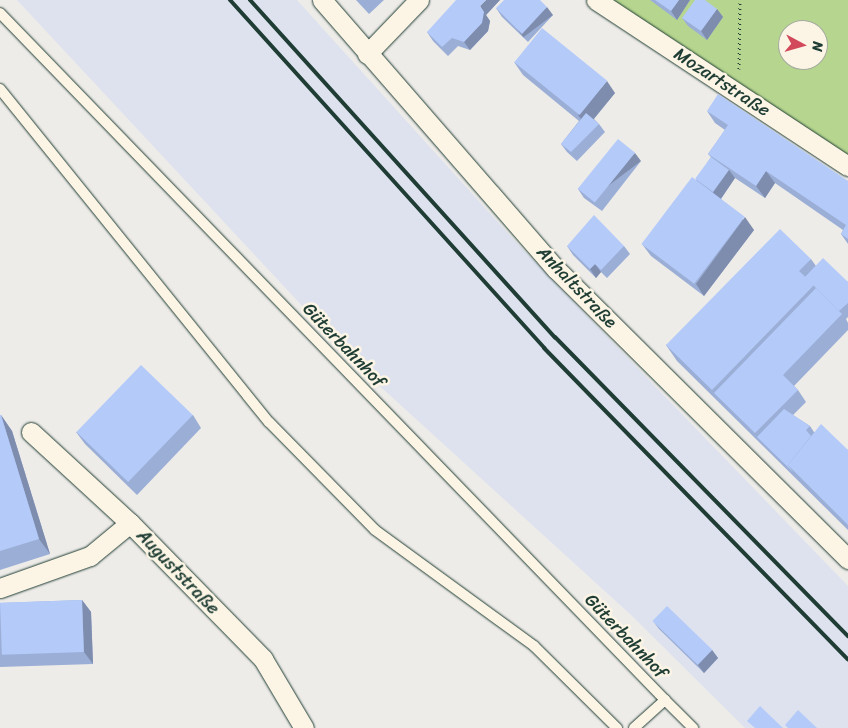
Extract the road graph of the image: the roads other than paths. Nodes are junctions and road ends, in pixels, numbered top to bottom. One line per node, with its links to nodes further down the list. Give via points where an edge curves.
1 (322, 0): 5 (street, Anhaltstraße)
2 (419, 0): 5 (street)
3 (596, 0): 7 (street, Mozartstraße)
4 (0, 13): 12 (lane, Güterbahnhof)
5 (367, 54): 10 (street, Anhaltstraße, via 556,269)
6 (0, 89): 14 (lane, via 269,422 375,530 534,646)
7 (848, 166)
8 (31, 432): 9 (street, Auguststraße)
9 (130, 522): 11 (street, via 90,556); 13 (street, Auguststraße, via 263,659)
10 (848, 559)
11 (0, 588)
12 (665, 700): 15 (lane, Güterbahnhof); 16 (lane, Güterbahnhof)
13 (304, 728)
14 (617, 728)
15 (634, 728)
16 (693, 728)

